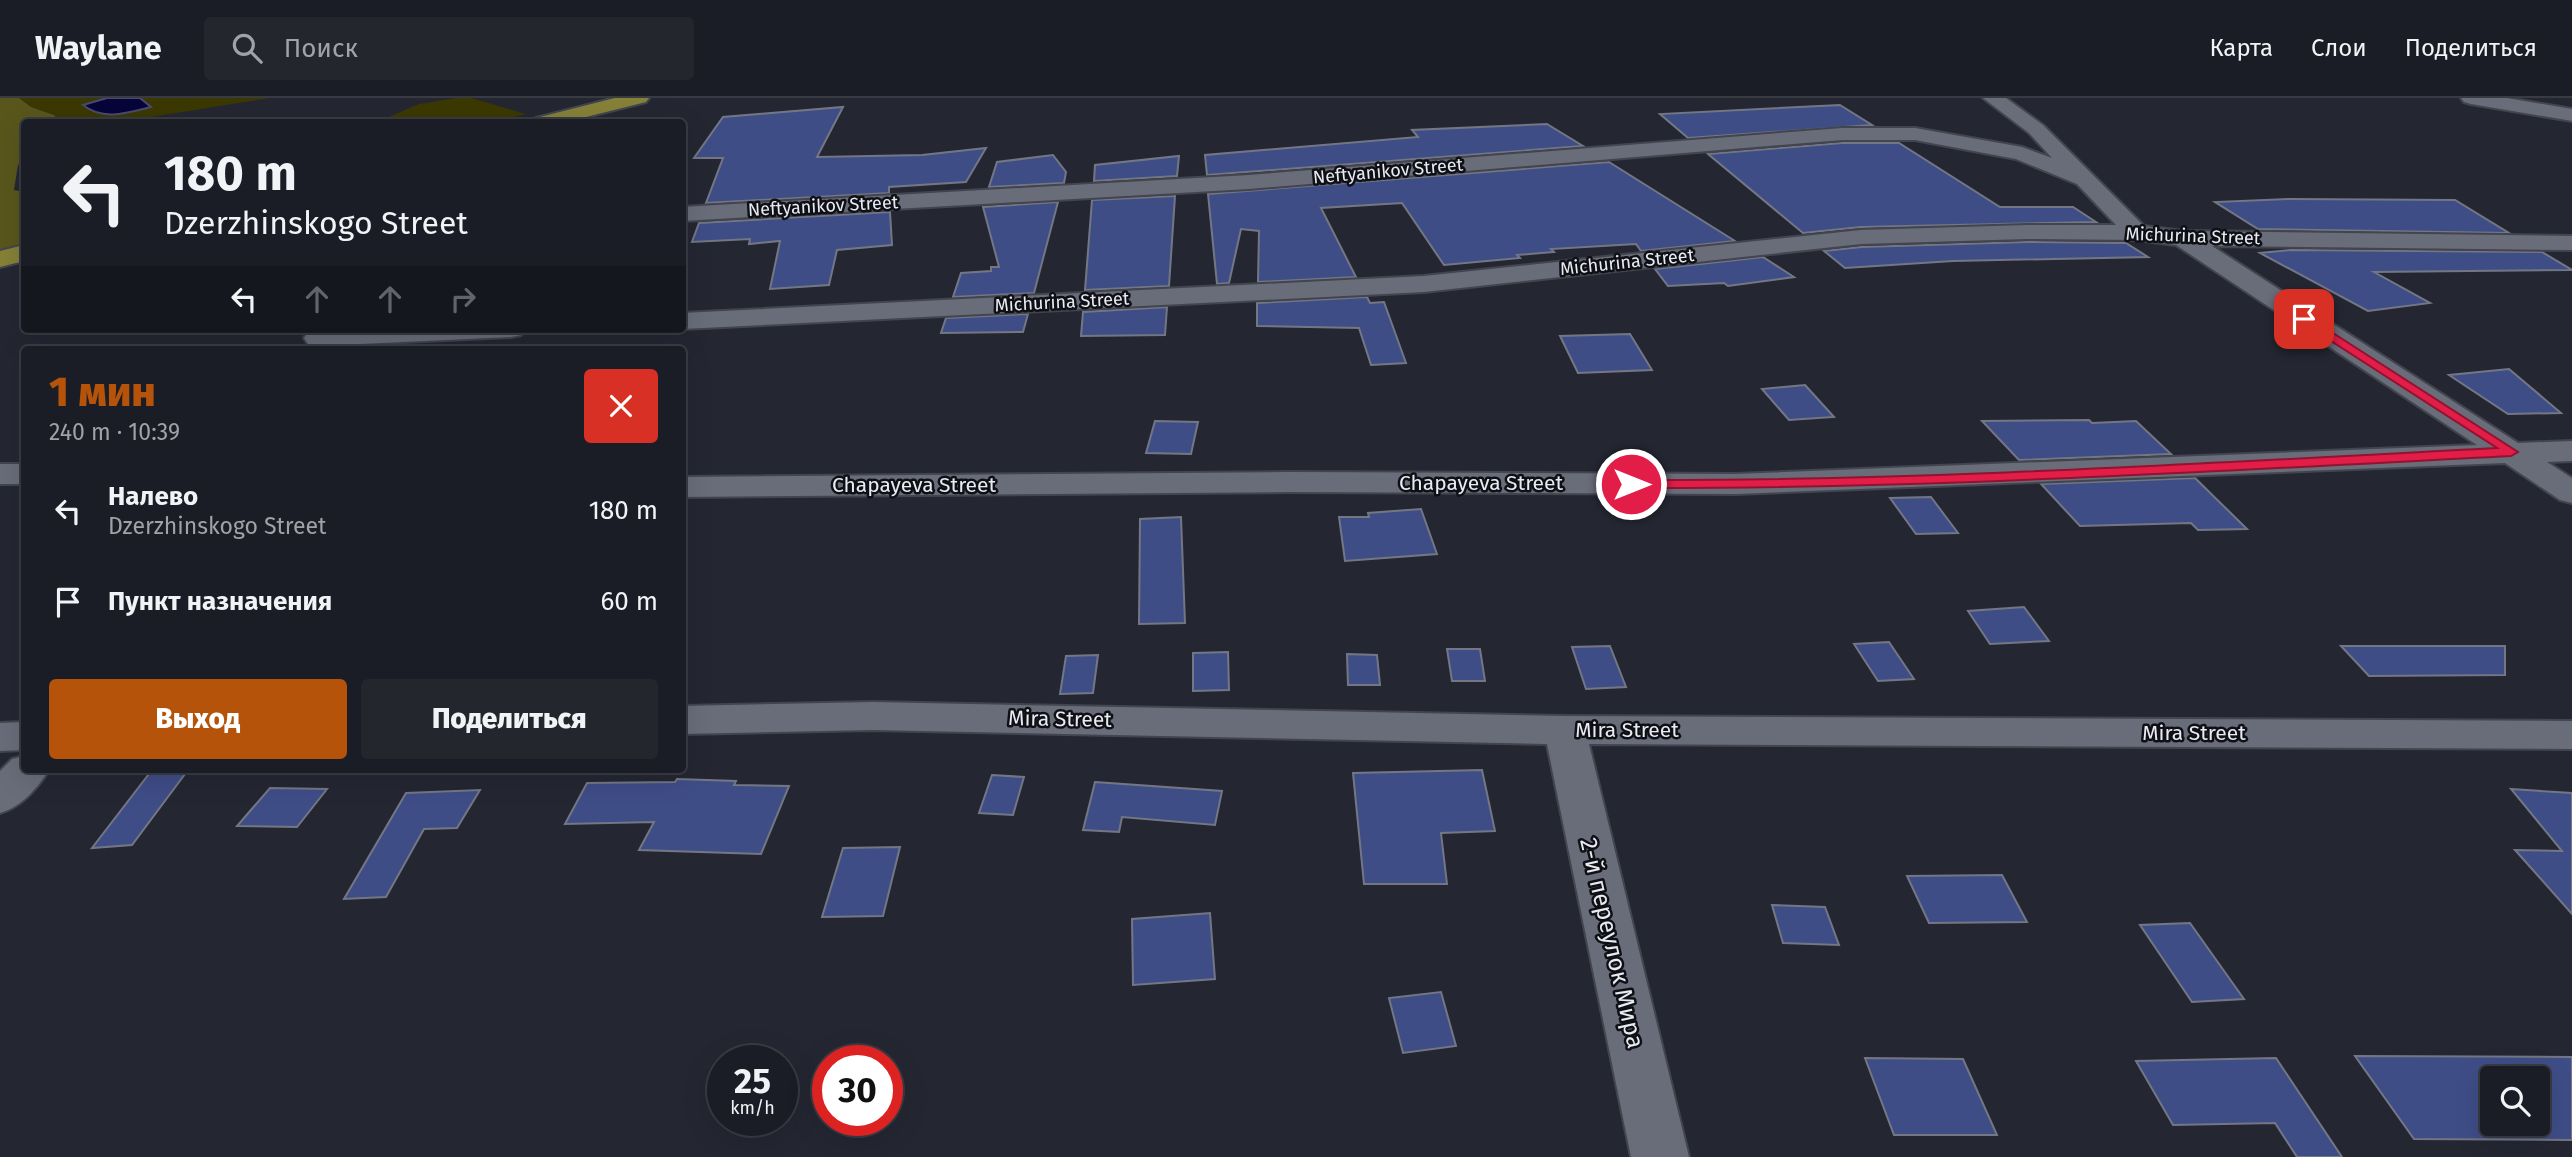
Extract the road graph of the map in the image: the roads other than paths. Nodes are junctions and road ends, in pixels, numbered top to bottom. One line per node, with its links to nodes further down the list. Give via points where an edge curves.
1 (639, 98): 5 (highway)
2 (1993, 98): 6 (street, via 2036,129)
3 (2471, 98): 4 (street)
4 (2572, 115)
5 (555, 119)
6 (2087, 180): 7 (street, Neftyanikov Street, via 2022,154 1929,136 1842,134 1249,182); 8 (street)
7 (686, 214)
8 (2137, 233): 9 (street, Michurina Street); 13 (street, Michurina Street, via 1861,237 1424,284)
9 (2183, 239): 10 (street, Michurina Street); 17 (street)
10 (2572, 243)
11 (21, 254): 12 (highway)
12 (0, 259)
13 (686, 321)
14 (434, 333): 15 (street)
15 (318, 339)
16 (2572, 451): 17 (street, Chapayeva Street)
17 (2511, 452): 20 (street, Chapayeva Street, via 1737,484); 21 (street)
18 (0, 474): 19 (street)
19 (21, 474)
20 (686, 487)
21 (2572, 493)
22 (686, 720): 23 (street, Mira Street, via 873,716)
23 (1565, 730): 24 (street, Mira Street); 29 (street, 2-й переулок Мира)
24 (2572, 735)
25 (21, 736): 26 (street)
26 (0, 737)
27 (24, 773): 28 (street)
28 (0, 797)
29 (1660, 1157)

